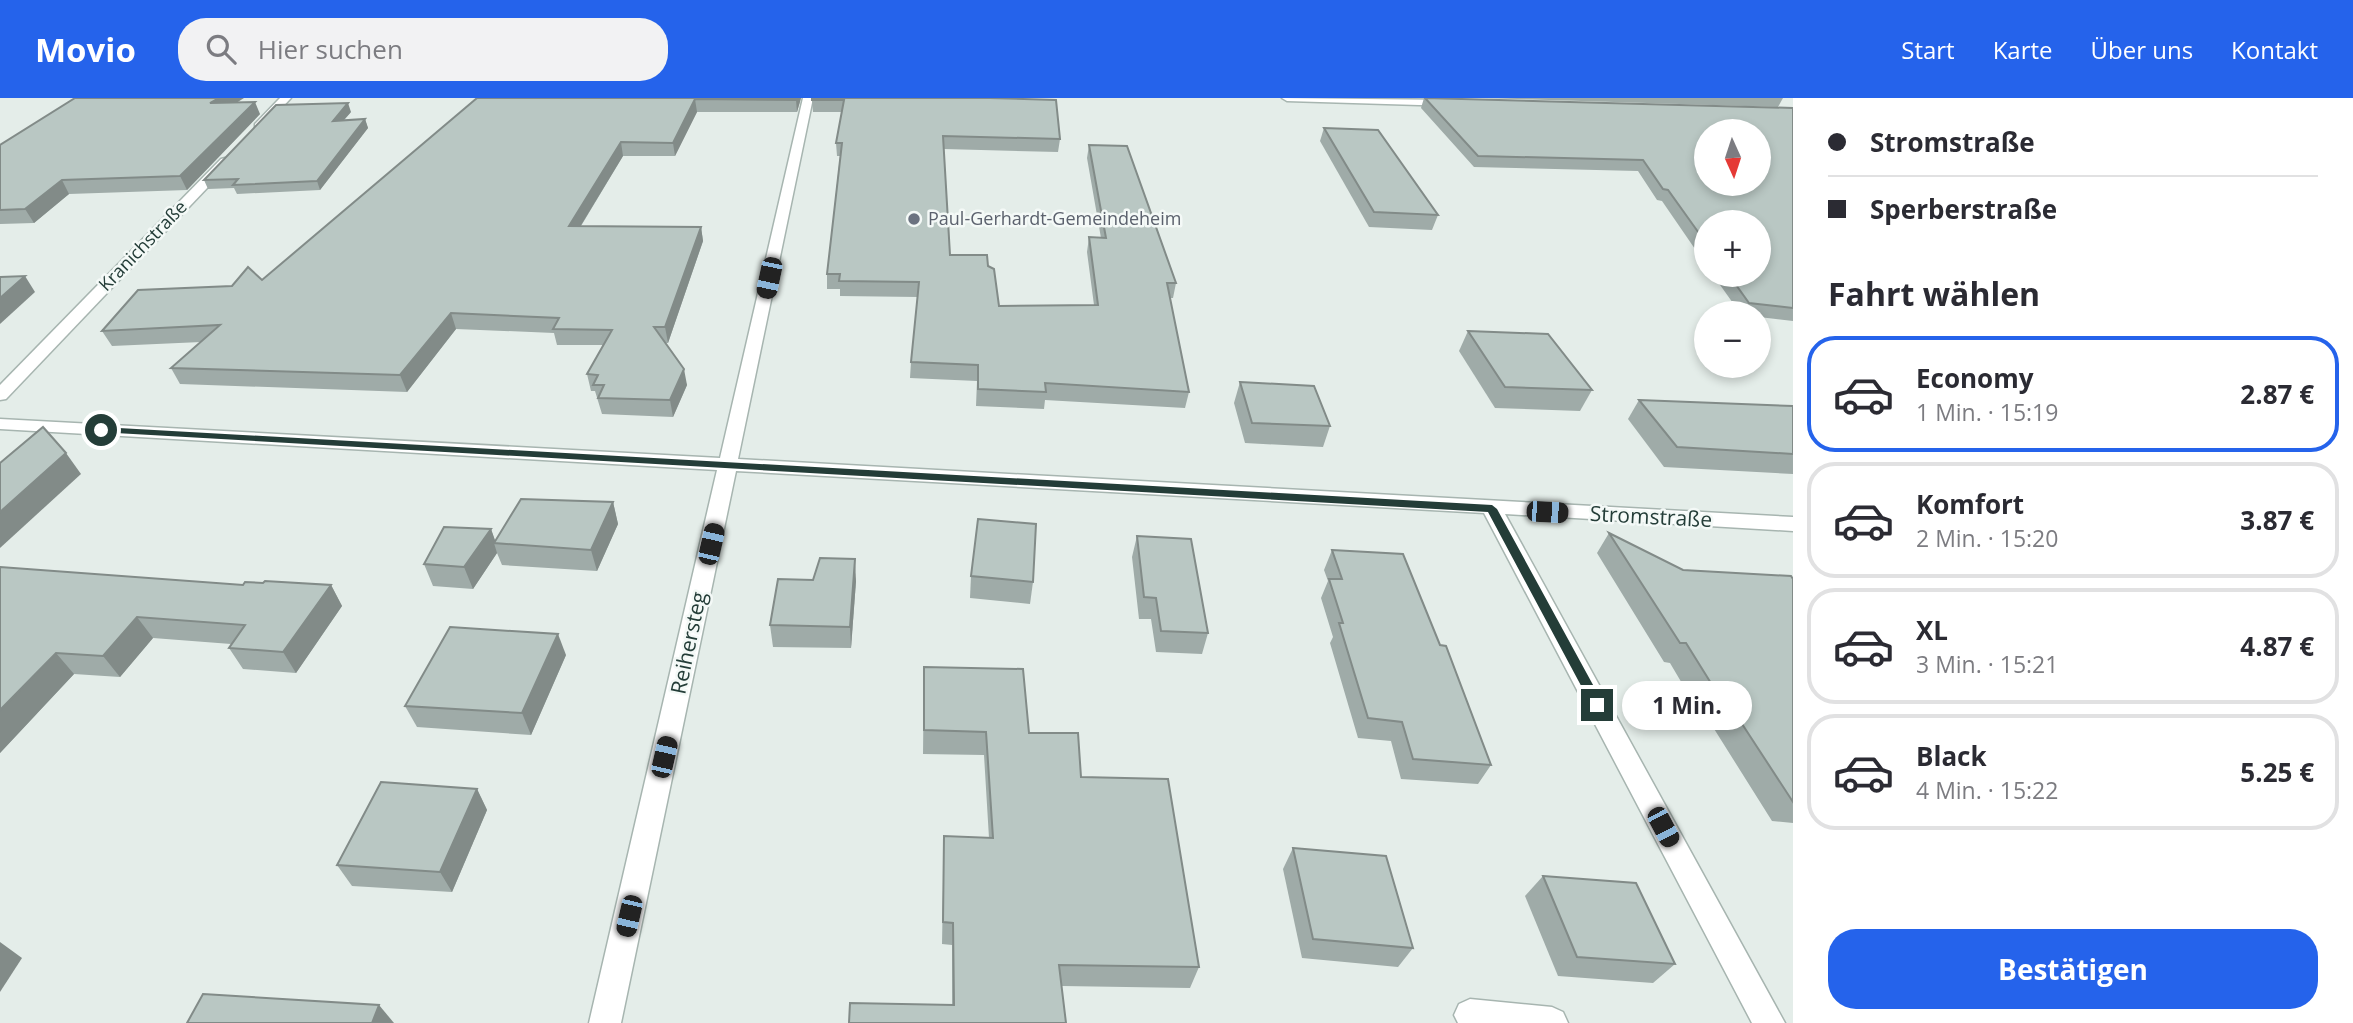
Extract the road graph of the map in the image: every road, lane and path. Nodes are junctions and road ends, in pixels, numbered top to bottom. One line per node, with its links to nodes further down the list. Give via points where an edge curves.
1 (286, 98): 5 (street, Kranichstraße)
2 (808, 98): 7 (street, Reihersteg)
3 (1287, 98): 4 (street)
4 (1464, 103)
5 (0, 395)
6 (0, 424): 7 (street, Stromstraße)
7 (728, 464): 8 (street, Stromstraße); 11 (street, Reihersteg)
8 (1492, 509): 9 (street, Stromstraße); 13 (street)
9 (1793, 524)
10 (1470, 1015): 12 (street)
11 (605, 1023)
12 (1552, 1023)
13 (1769, 1023)

